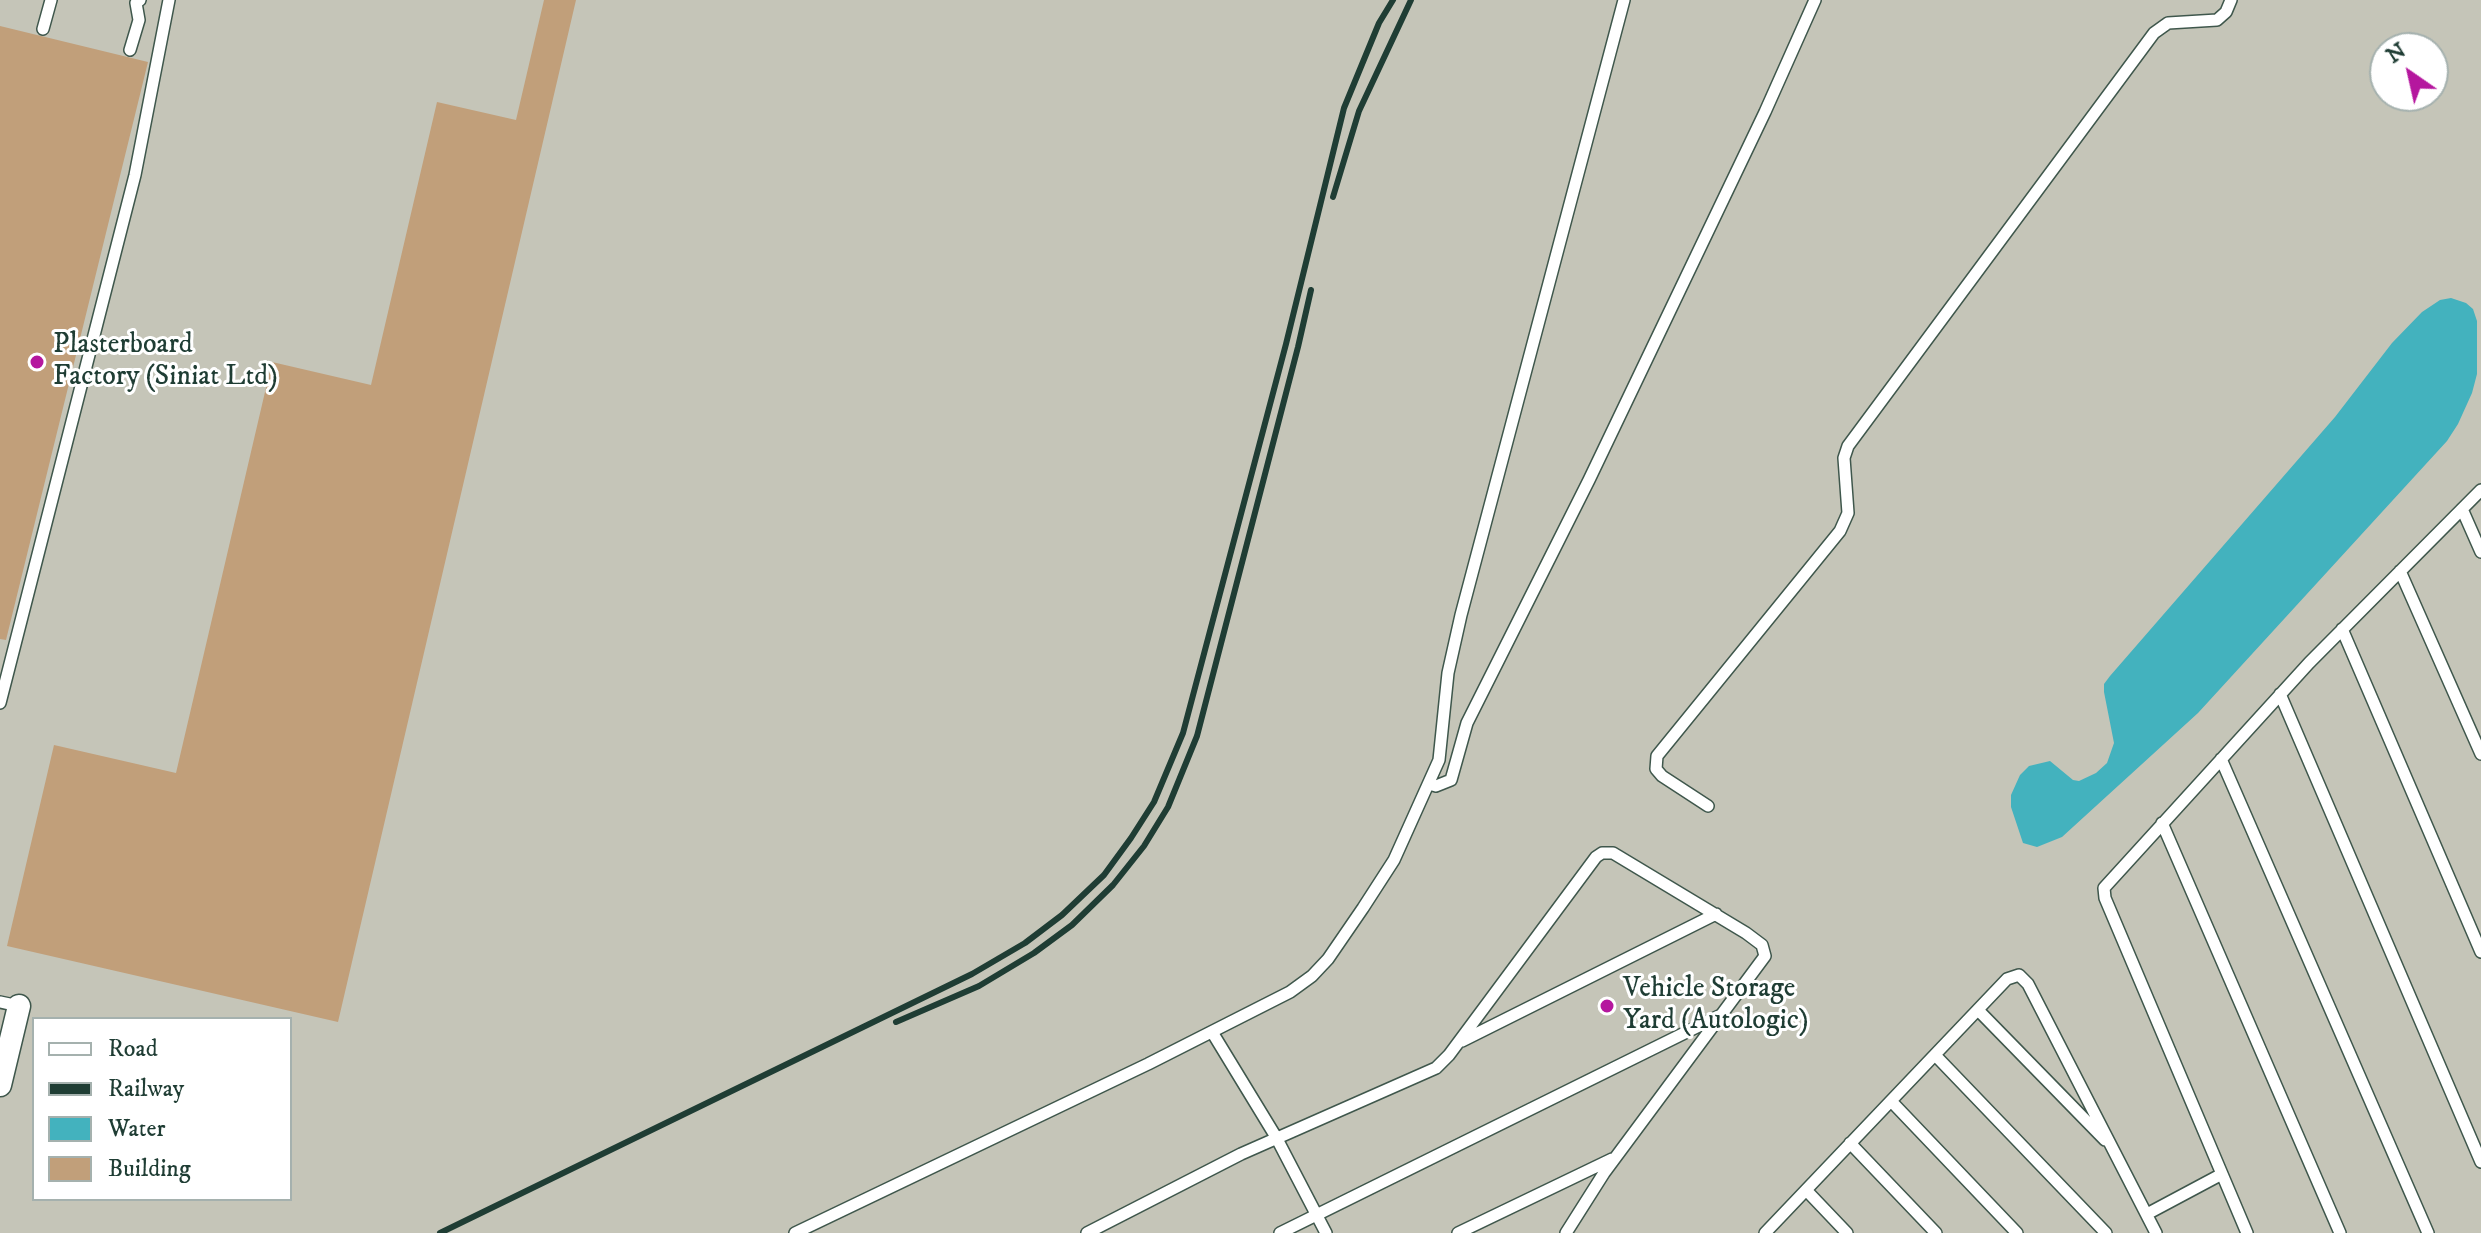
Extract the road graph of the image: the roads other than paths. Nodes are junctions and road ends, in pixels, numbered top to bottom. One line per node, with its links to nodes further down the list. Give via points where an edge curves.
1 (51, 0): 7 (lane)
2 (169, 0): 15 (lane, via 135,175)
3 (1624, 0): 18 (lane, via 1461,615 1448,673 1442,744)
4 (1815, 0): 18 (lane, via 1603,452 1467,723 1451,780)
5 (2231, 0): 19 (lane, via 2217,20 2168,23 2154,33 1848,446 1845,522 1833,542 1657,756 1656,769 1662,776)
6 (136, 1): 8 (lane, via 139,20)
7 (43, 29)
8 (130, 50)
9 (2481, 490): 10 (lane)
10 (2462, 509): 11 (lane); 12 (lane)
11 (2481, 552)
12 (2400, 571): 13 (lane); 16 (lane)
13 (2342, 629): 14 (lane); 22 (lane)
14 (2280, 694): 17 (lane); 35 (lane)
15 (0, 703)
16 (2481, 754)
17 (2221, 759): 20 (lane); 54 (lane)
18 (1429, 784): 26 (lane, via 1394,860 1328,959 1290,992)
19 (1708, 806)
20 (2162, 823): 36 (lane, via 2103,892); 53 (lane)
21 (1716, 914): 25 (lane, via 1765,950 1763,962); 27 (lane); 27 (lane, via 1613,853 1602,853)
22 (2481, 952)
23 (10, 1004): 29 (street)
24 (1978, 1010): 28 (lane); 33 (lane); 33 (lane, via 2007,979 2023,978)
25 (1724, 1014): 34 (lane); 39 (lane)
26 (1212, 1032): 31 (lane); 40 (lane)
27 (1458, 1043): 31 (lane, via 1428,1073)
28 (1935, 1055): 30 (lane); 50 (lane)
29 (0, 1085)
30 (1891, 1101): 32 (lane); 49 (lane)
31 (1276, 1137): 39 (lane); 41 (lane)
32 (1850, 1143): 37 (lane); 48 (lane)
33 (2114, 1149): 38 (lane)
34 (1616, 1157): 44 (lane); 45 (lane)
35 (2481, 1162)
36 (2222, 1174): 38 (lane); 52 (lane)
37 (1806, 1190): 46 (lane); 47 (lane)
38 (2147, 1214): 51 (lane)
39 (1317, 1215): 42 (lane); 43 (lane)
40 (795, 1233)
41 (1087, 1233)
42 (1280, 1233)
43 (1326, 1233)
44 (1458, 1233)
45 (1566, 1233)
46 (1765, 1233)
47 (1847, 1233)
48 (1936, 1233)
49 (2017, 1233)
50 (2106, 1233)
51 (2156, 1233)
52 (2247, 1233)
53 (2340, 1233)
54 (2428, 1233)

